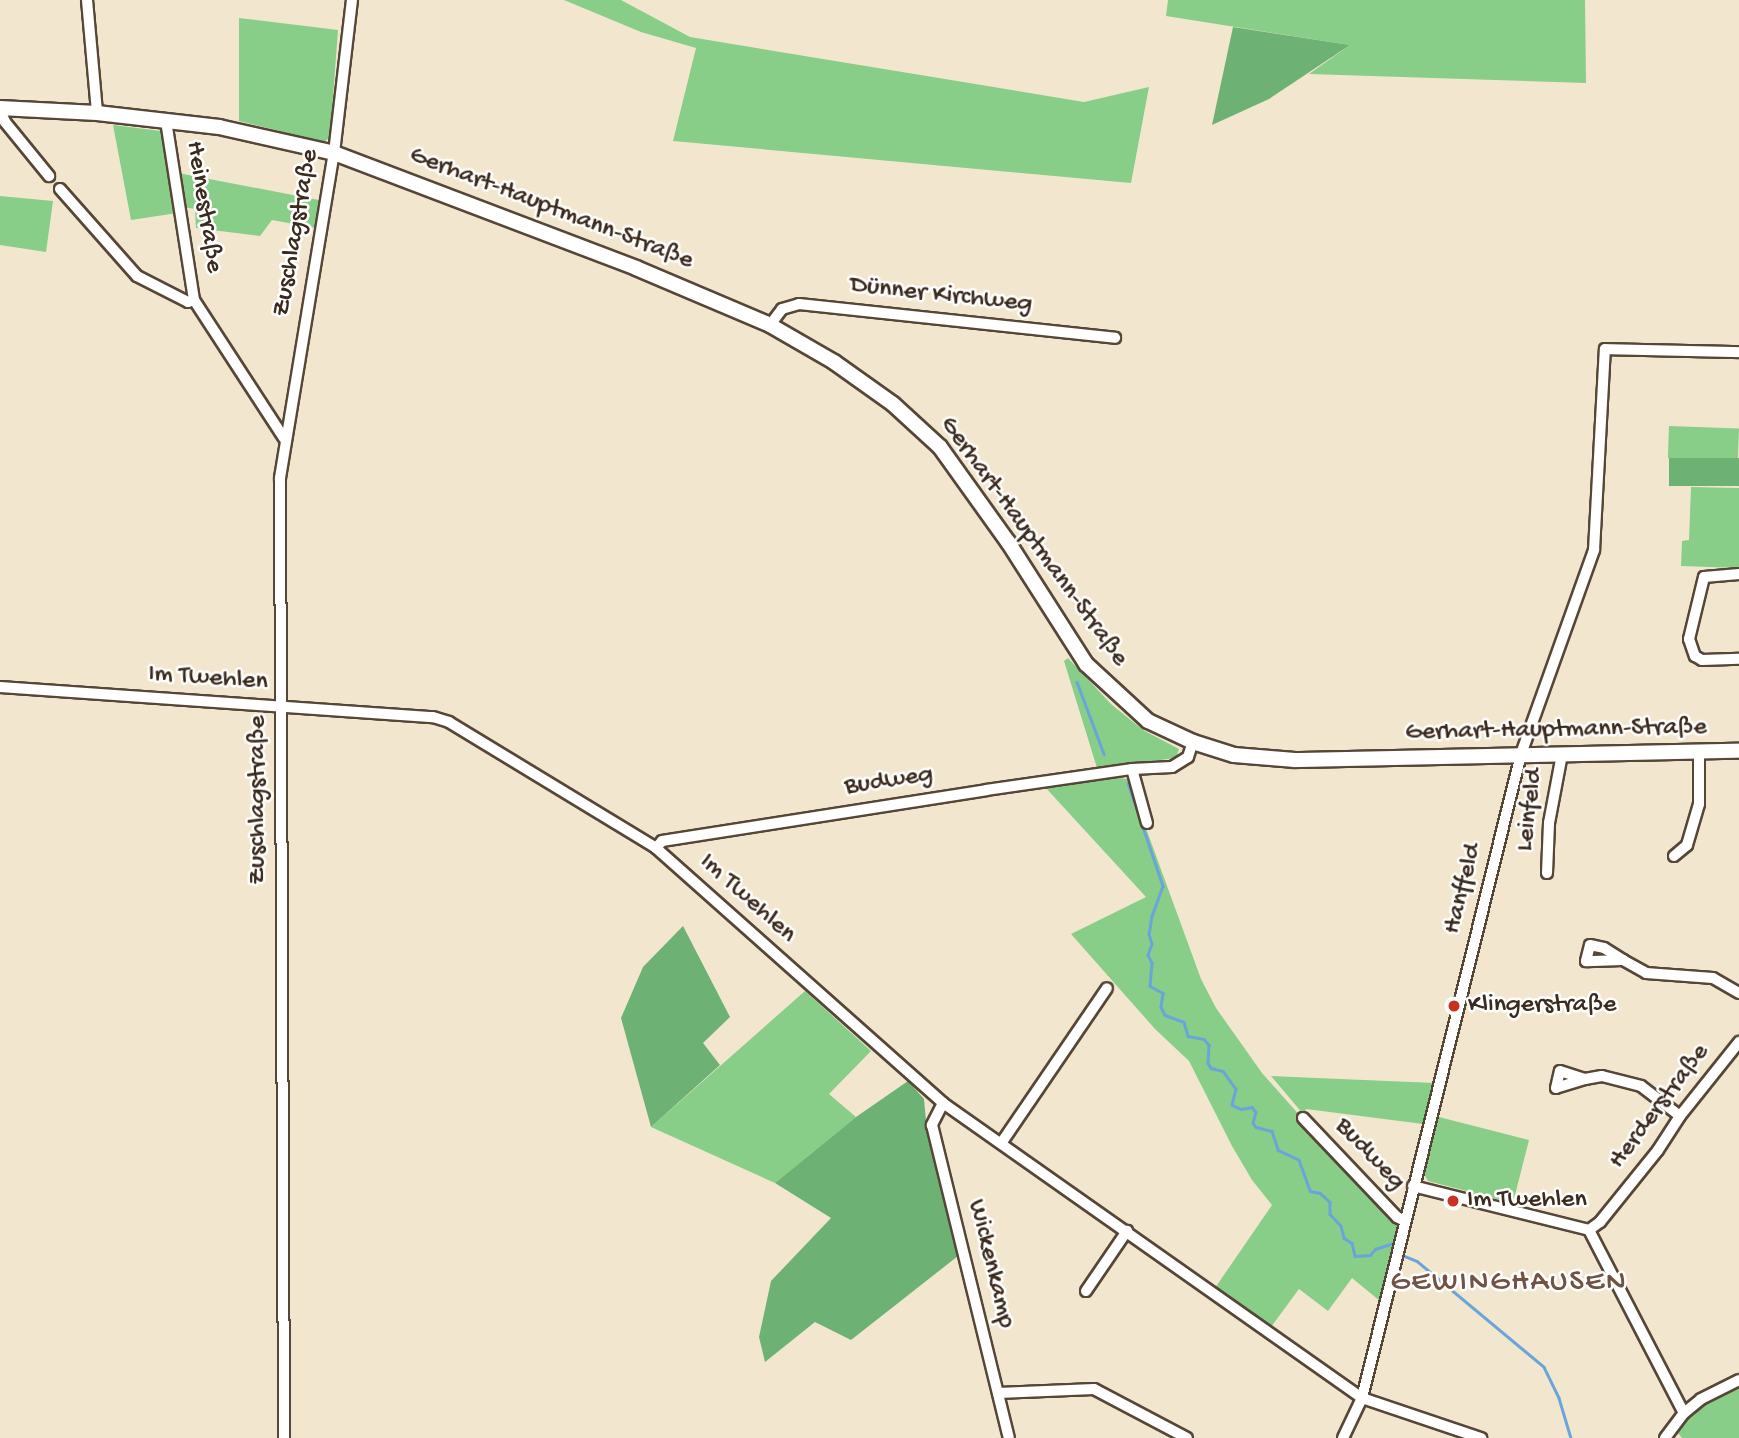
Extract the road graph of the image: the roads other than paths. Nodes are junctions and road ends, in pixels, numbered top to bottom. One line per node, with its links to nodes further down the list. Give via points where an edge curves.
1 (87, 0): 4 (street)
2 (352, 0): 6 (street, Zuschlagstraße)
3 (0, 109): 4 (street, Gerhart-Hauptmann-Straße); 7 (street, via 5,122)
4 (97, 113): 5 (street, Gerhart-Hauptmann-Straße)
5 (166, 121): 6 (street, Gerhart-Hauptmann-Straße, via 258,134); 9 (street, Heinestraße)
6 (334, 153): 10 (street, Gerhart-Hauptmann-Straße, via 636,268); 13 (street, Zuschlagstraße)
7 (49, 176)
8 (60, 189): 9 (street, Heinestraße, via 137,276 188,302)
9 (194, 300): 13 (street, Heinestraße)
10 (771, 325): 11 (street, Dünner Kirchweg, via 782,309 799,304); 18 (street, Gerhart-Hauptmann-Straße, via 893,404 940,447 1009,542 1086,664 1148,721)
11 (1115, 338)
12 (1739, 352): 21 (street, Hanffeld, via 1605,349 1594,550)
13 (284, 438): 17 (street, Zuschlagstraße, via 280,478)
14 (1739, 575): 15 (street, via 1704,576 1689,639 1695,656 1702,660)
15 (1739, 659)
16 (0, 687): 17 (street, Im Twehlen)
17 (281, 706): 25 (street, Im Twehlen, via 449,722); 47 (street, Zuschlagstraße)
18 (1193, 742): 21 (street, Gerhart-Hauptmann-Straße, via 1266,759); 23 (street, Budweg, via 1188,757 1172,767)
19 (1739, 751): 20 (street, Gerhart-Hauptmann-Straße)
20 (1699, 752): 22 (street, Gerhart-Hauptmann-Straße); 26 (street, via 1699,804 1687,845)
21 (1521, 754): 22 (street, Gerhart-Hauptmann-Straße); 37 (street, Hanffeld)
22 (1562, 754): 27 (street, Leinfeld, via 1549,823)
23 (1132, 769): 24 (street); 25 (street, Budweg, via 663,841)
24 (1147, 823)
25 (656, 848): 33 (street, Im Twehlen)
26 (1674, 856)
27 (1547, 873)
28 (1623, 960): 30 (street, via 1655,976 1713,978)
29 (1107, 988): 36 (street)
30 (1739, 993)
31 (1739, 1042): 34 (street, Herderstraße)
32 (1585, 1079): 34 (street, via 1602,1076 1641,1086)
33 (943, 1103): 36 (street, Im Twehlen); 43 (street, Wickenkamp, via 932,1125)
34 (1680, 1116): 39 (street, Herderstraße, via 1658,1150)
35 (1303, 1118): 38 (street, Budweg)
36 (1002, 1142): 40 (street, Im Twehlen)
37 (1413, 1186): 38 (street, Hanffeld); 39 (street)
38 (1405, 1221): 44 (street, Hanffeld)
39 (1589, 1230): 45 (street)
40 (1127, 1231): 41 (street); 44 (street, Im Twehlen)
41 (1086, 1291)
42 (1739, 1380): 45 (street, via 1700,1399)
43 (998, 1392): 48 (street, Wickenkamp); 49 (street, via 1094,1389)
44 (1362, 1398): 46 (street, Im Twehlen); 50 (street, Hanffeld)
45 (1684, 1413): 51 (street)
46 (1478, 1437)
47 (284, 1438)
48 (1009, 1438)
49 (1186, 1438)
50 (1343, 1438)
51 (1665, 1438)

